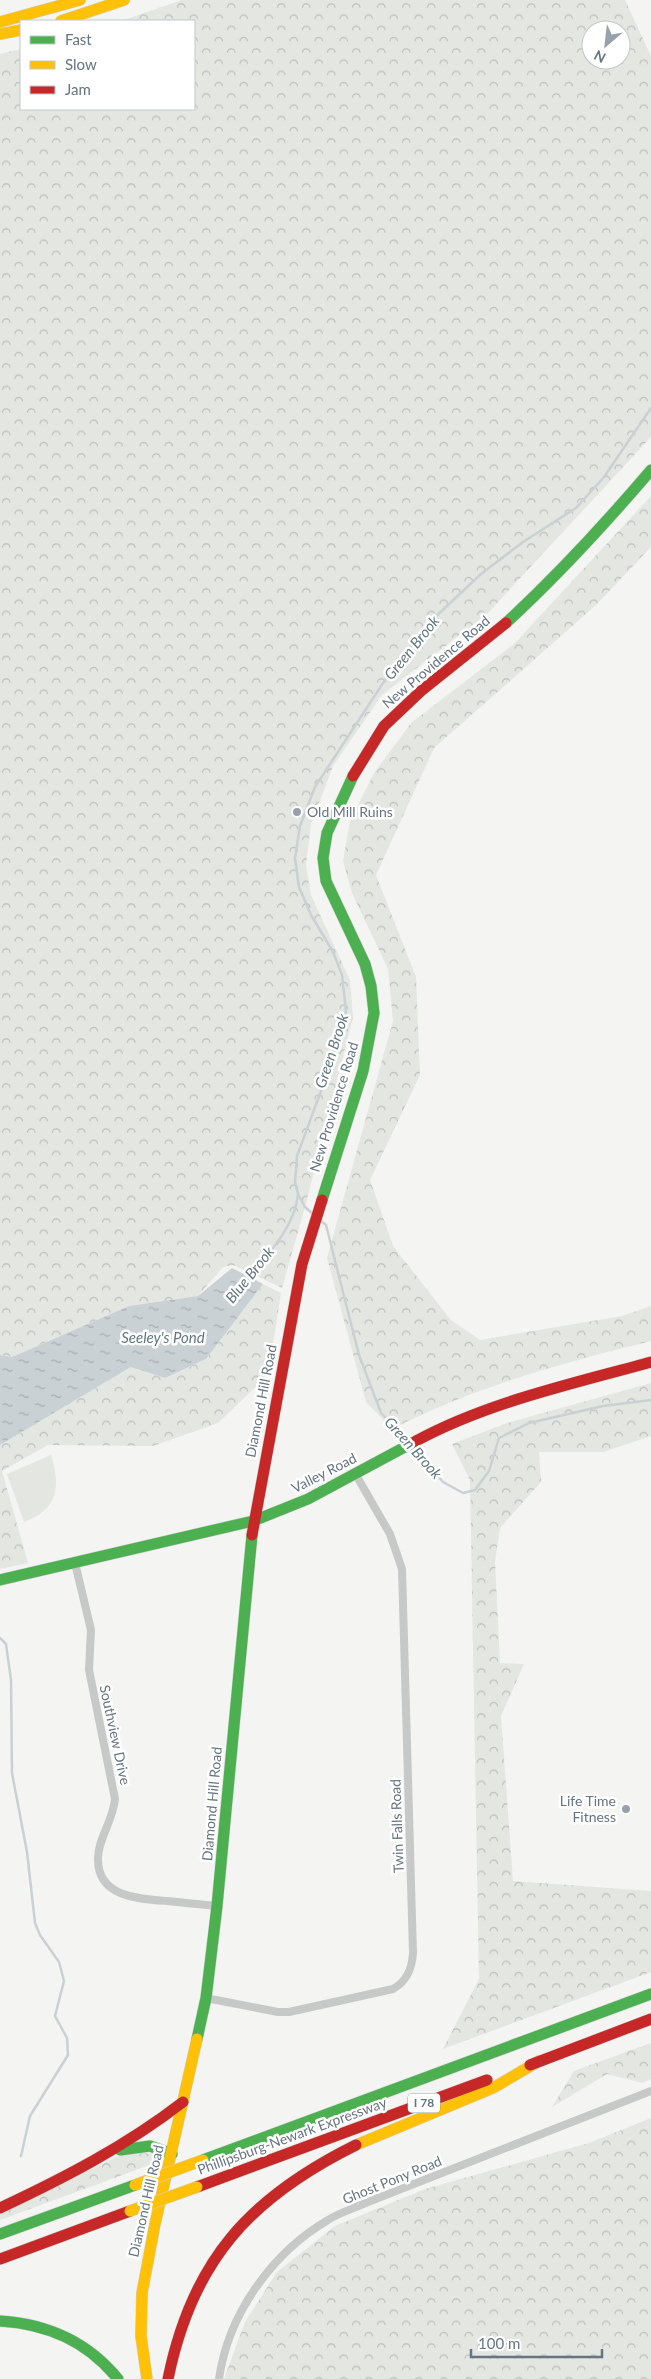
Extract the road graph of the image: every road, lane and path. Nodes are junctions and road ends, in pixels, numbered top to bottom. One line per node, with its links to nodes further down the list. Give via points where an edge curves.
1 (80, 0): 4 (main road)
2 (124, 0): 3 (main road)
3 (64, 20)
4 (0, 22)
5 (20, 30): 6 (main road)
6 (0, 34)
7 (651, 470): 8 (main road, New Providence Road, via 548,584 384,726 358,765 336,809 324,847 326,881 365,964 374,1013 363,1071)
8 (312, 1230): 11 (main road, Diamond Hill Road, via 297,1286)
9 (651, 1362): 10 (main road, Valley Road, via 532,1396 444,1426)
10 (356, 1475): 11 (main road, Valley Road, via 308,1500); 16 (street, Twin Falls Road, via 390,1534 402,1568 413,1953 410,1971 393,1989 289,2012)
11 (253, 1521): 12 (main road, Valley Road); 14 (main road, Diamond Hill Road)
12 (75, 1563): 13 (main road, Valley Road); 14 (street, Southview Drive, via 91,1630 89,1670 115,1799 112,1818 99,1848 100,1874 116,1891 131,1898)
13 (0, 1580)
14 (218, 1906): 16 (main road, Diamond Hill Road)
15 (651, 1994): 24 (main road, Phillipsburg-Newark Expressway / I 78, bridge)
16 (206, 1998): 20 (main road, Diamond Hill Road)
17 (651, 2019): 18 (main road, Phillipsburg-Newark Expressway / I 78)
18 (539, 2061): 25 (main road, Phillipsburg-Newark Expressway / I 78, bridge); 29 (main road, via 495,2088 336,2155 254,2212 224,2243 197,2286 180,2326)
19 (651, 2091): 30 (street, Ghost Pony Road, via 330,2219 290,2248 258,2284 234,2326)
20 (183, 2102): 21 (main road, via 156,2125); 22 (main road, Diamond Hill Road)
21 (109, 2153): 22 (main road, via 143,2146); 23 (main road)
22 (172, 2154): 28 (main road, Diamond Hill Road, via 142,2293 141,2336)
23 (0, 2208)
24 (0, 2234)
25 (0, 2259)
26 (0, 2321): 27 (main road, via 36,2324 67,2336 99,2359)
27 (118, 2379)
28 (147, 2379)
29 (168, 2379)
30 (219, 2379)

